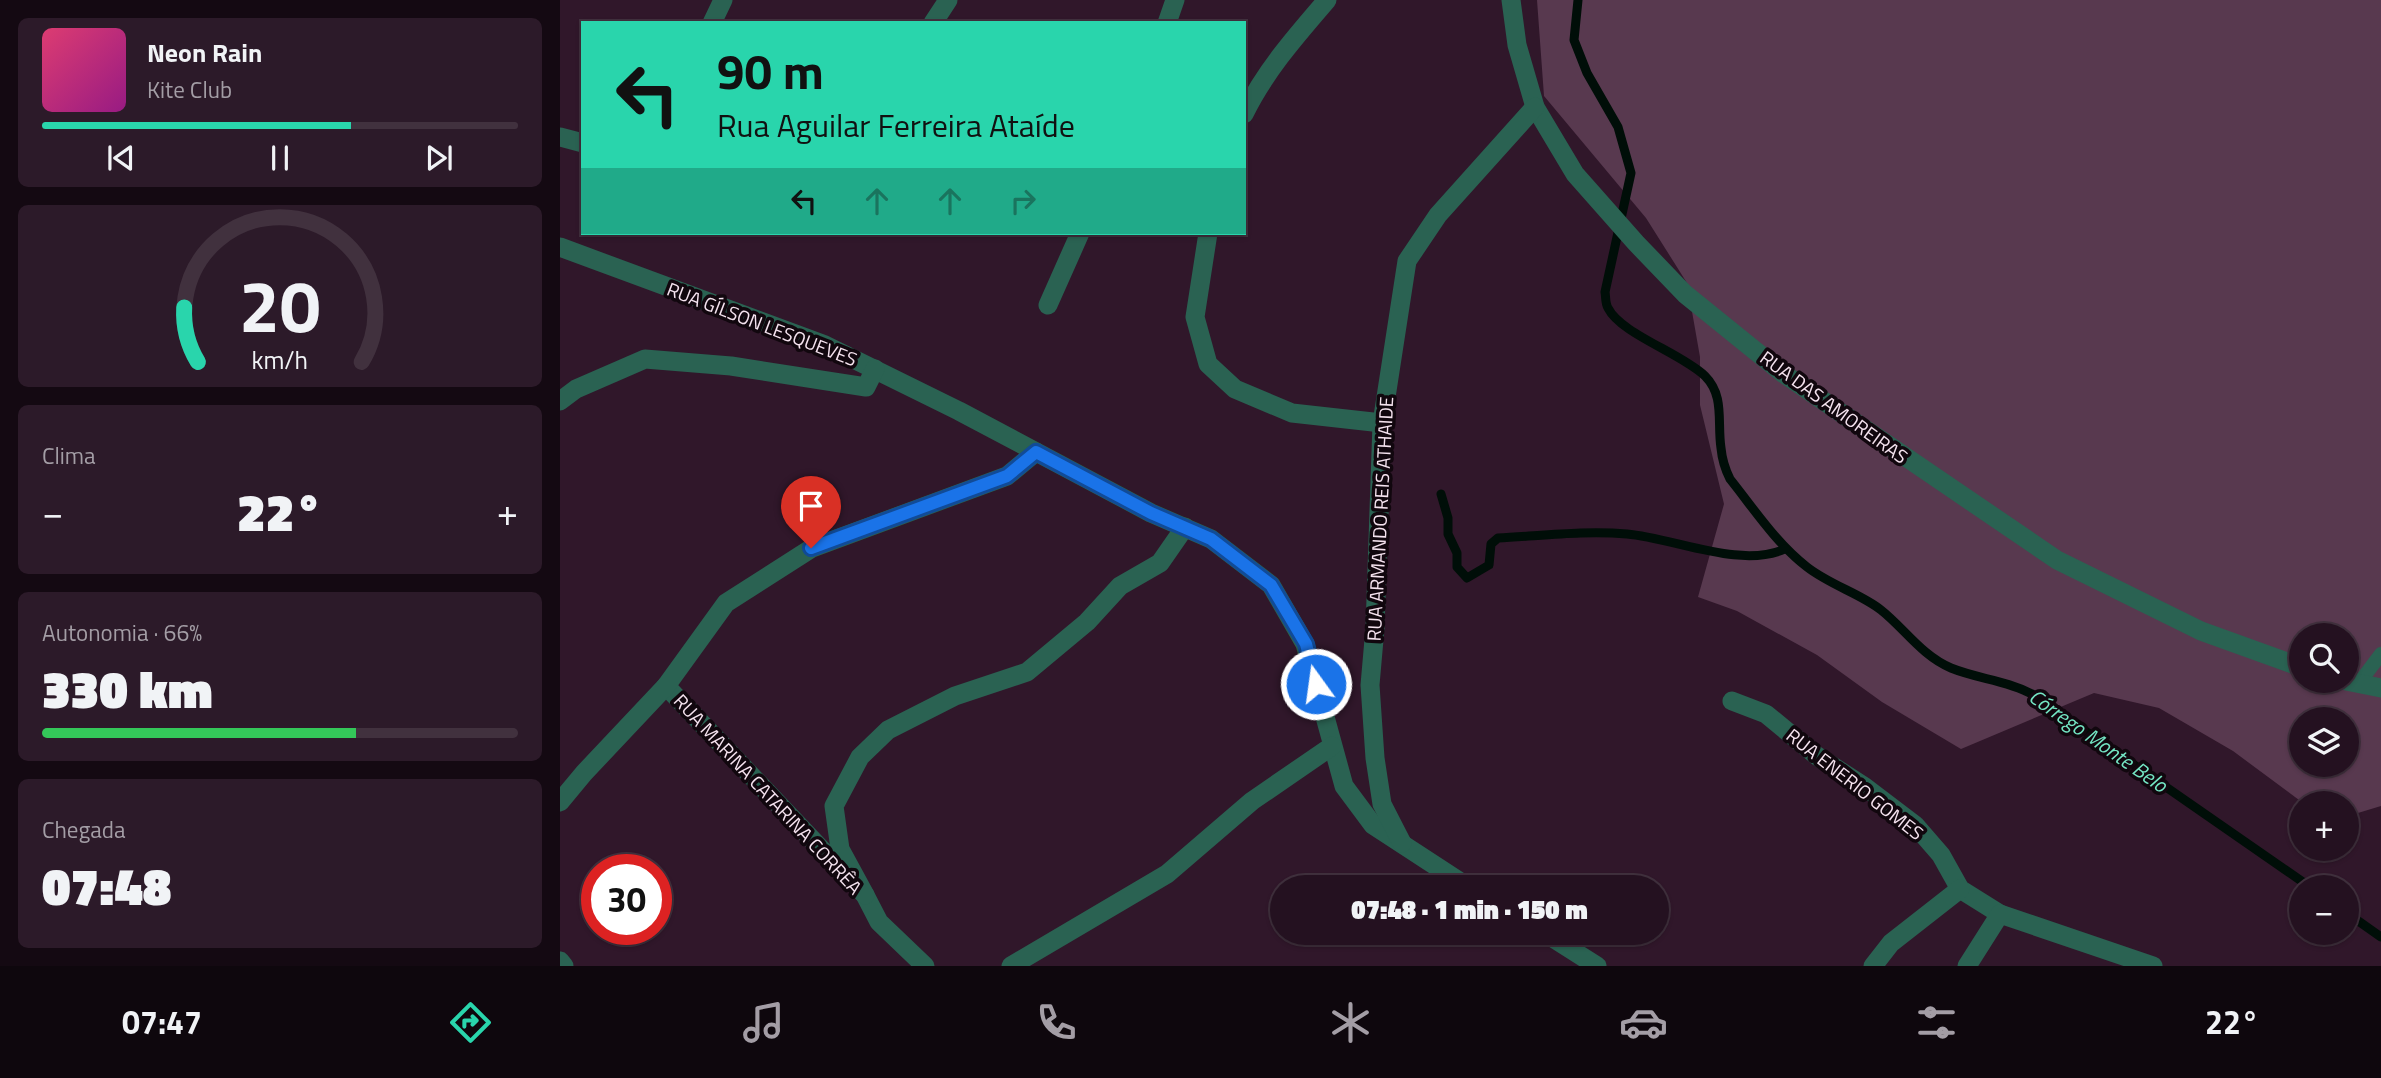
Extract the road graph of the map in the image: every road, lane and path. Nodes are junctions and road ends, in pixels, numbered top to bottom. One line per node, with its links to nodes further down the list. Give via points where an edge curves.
1 (723, 0): 6 (street)
2 (948, 0): 7 (street)
3 (1175, 0): 8 (street)
4 (1327, 0): 10 (street, via 1289,44)
5 (1511, 0): 9 (street, RUA DAS AMOREIRAS, via 1517,45)
6 (713, 21)
7 (934, 21)
8 (1168, 21)
9 (1535, 107): 19 (street, RUA ARMANDO REIS ATHAIDE, via 1438,215 1408,261); 23 (street, RUA DAS AMOREIRAS, via 1575,174 1636,243 1685,294 1784,374 2057,560 2201,631)
10 (1246, 110)
11 (560, 137): 12 (street)
12 (581, 142)
13 (1079, 235): 16 (street)
14 (1208, 235): 19 (street, via 1195,317 1208,364 1235,389 1292,413)
15 (560, 247): 17 (street, RUA GÍLSON LESQUEVES, via 825,345)
16 (1048, 305)
17 (875, 369): 18 (street, via 866,387 731,366 645,359 576,389); 20 (street, RUA GÍLSON LESQUEVES)
18 (560, 401)
19 (1382, 423): 31 (street, RUA ARMANDO REIS ATHAIDE, via 1370,685 1382,804)
20 (1036, 452): 21 (street, RUA GÍLSON LESQUEVES); 26 (street, via 1007,476 811,548 726,603)
21 (1185, 527): 29 (street, RUA GÍLSON LESQUEVES, via 1211,539 1271,585 1306,644); 34 (street, via 1160,563 1120,586 1087,622 1027,672 955,696 888,730 860,757 834,806 841,849)
22 (2381, 654): 24 (lane)
23 (2289, 663)
24 (2359, 676)
25 (2359, 683): 27 (street)
26 (666, 686): 30 (street); 34 (street, RUA MARINA CATARINA CORRÊA)
27 (2381, 688)
28 (1732, 701): 33 (street, RUA ENERIO GOMES, via 1766,714 1816,756 1915,825 1941,855)
29 (1332, 746): 31 (street, RUA GÍLSON LESQUEVES, via 1345,786 1373,825); 40 (street, via 1252,801 1167,874)
30 (560, 802)
31 (1404, 846): 32 (street, RUA GÍLSON LESQUEVES)
32 (1449, 875)
33 (1960, 889): 35 (street); 42 (street, via 1891,943)
34 (864, 895): 39 (street, RUA MARINA CATARINA CORRÊA, via 879,922)
35 (2000, 914): 43 (street); 44 (street)
36 (1564, 945): 41 (street)
37 (560, 961): 38 (street)
38 (564, 966)
39 (925, 966)
40 (1011, 966)
41 (1597, 966)
42 (1872, 966)
43 (1967, 966)
44 (2153, 966)

